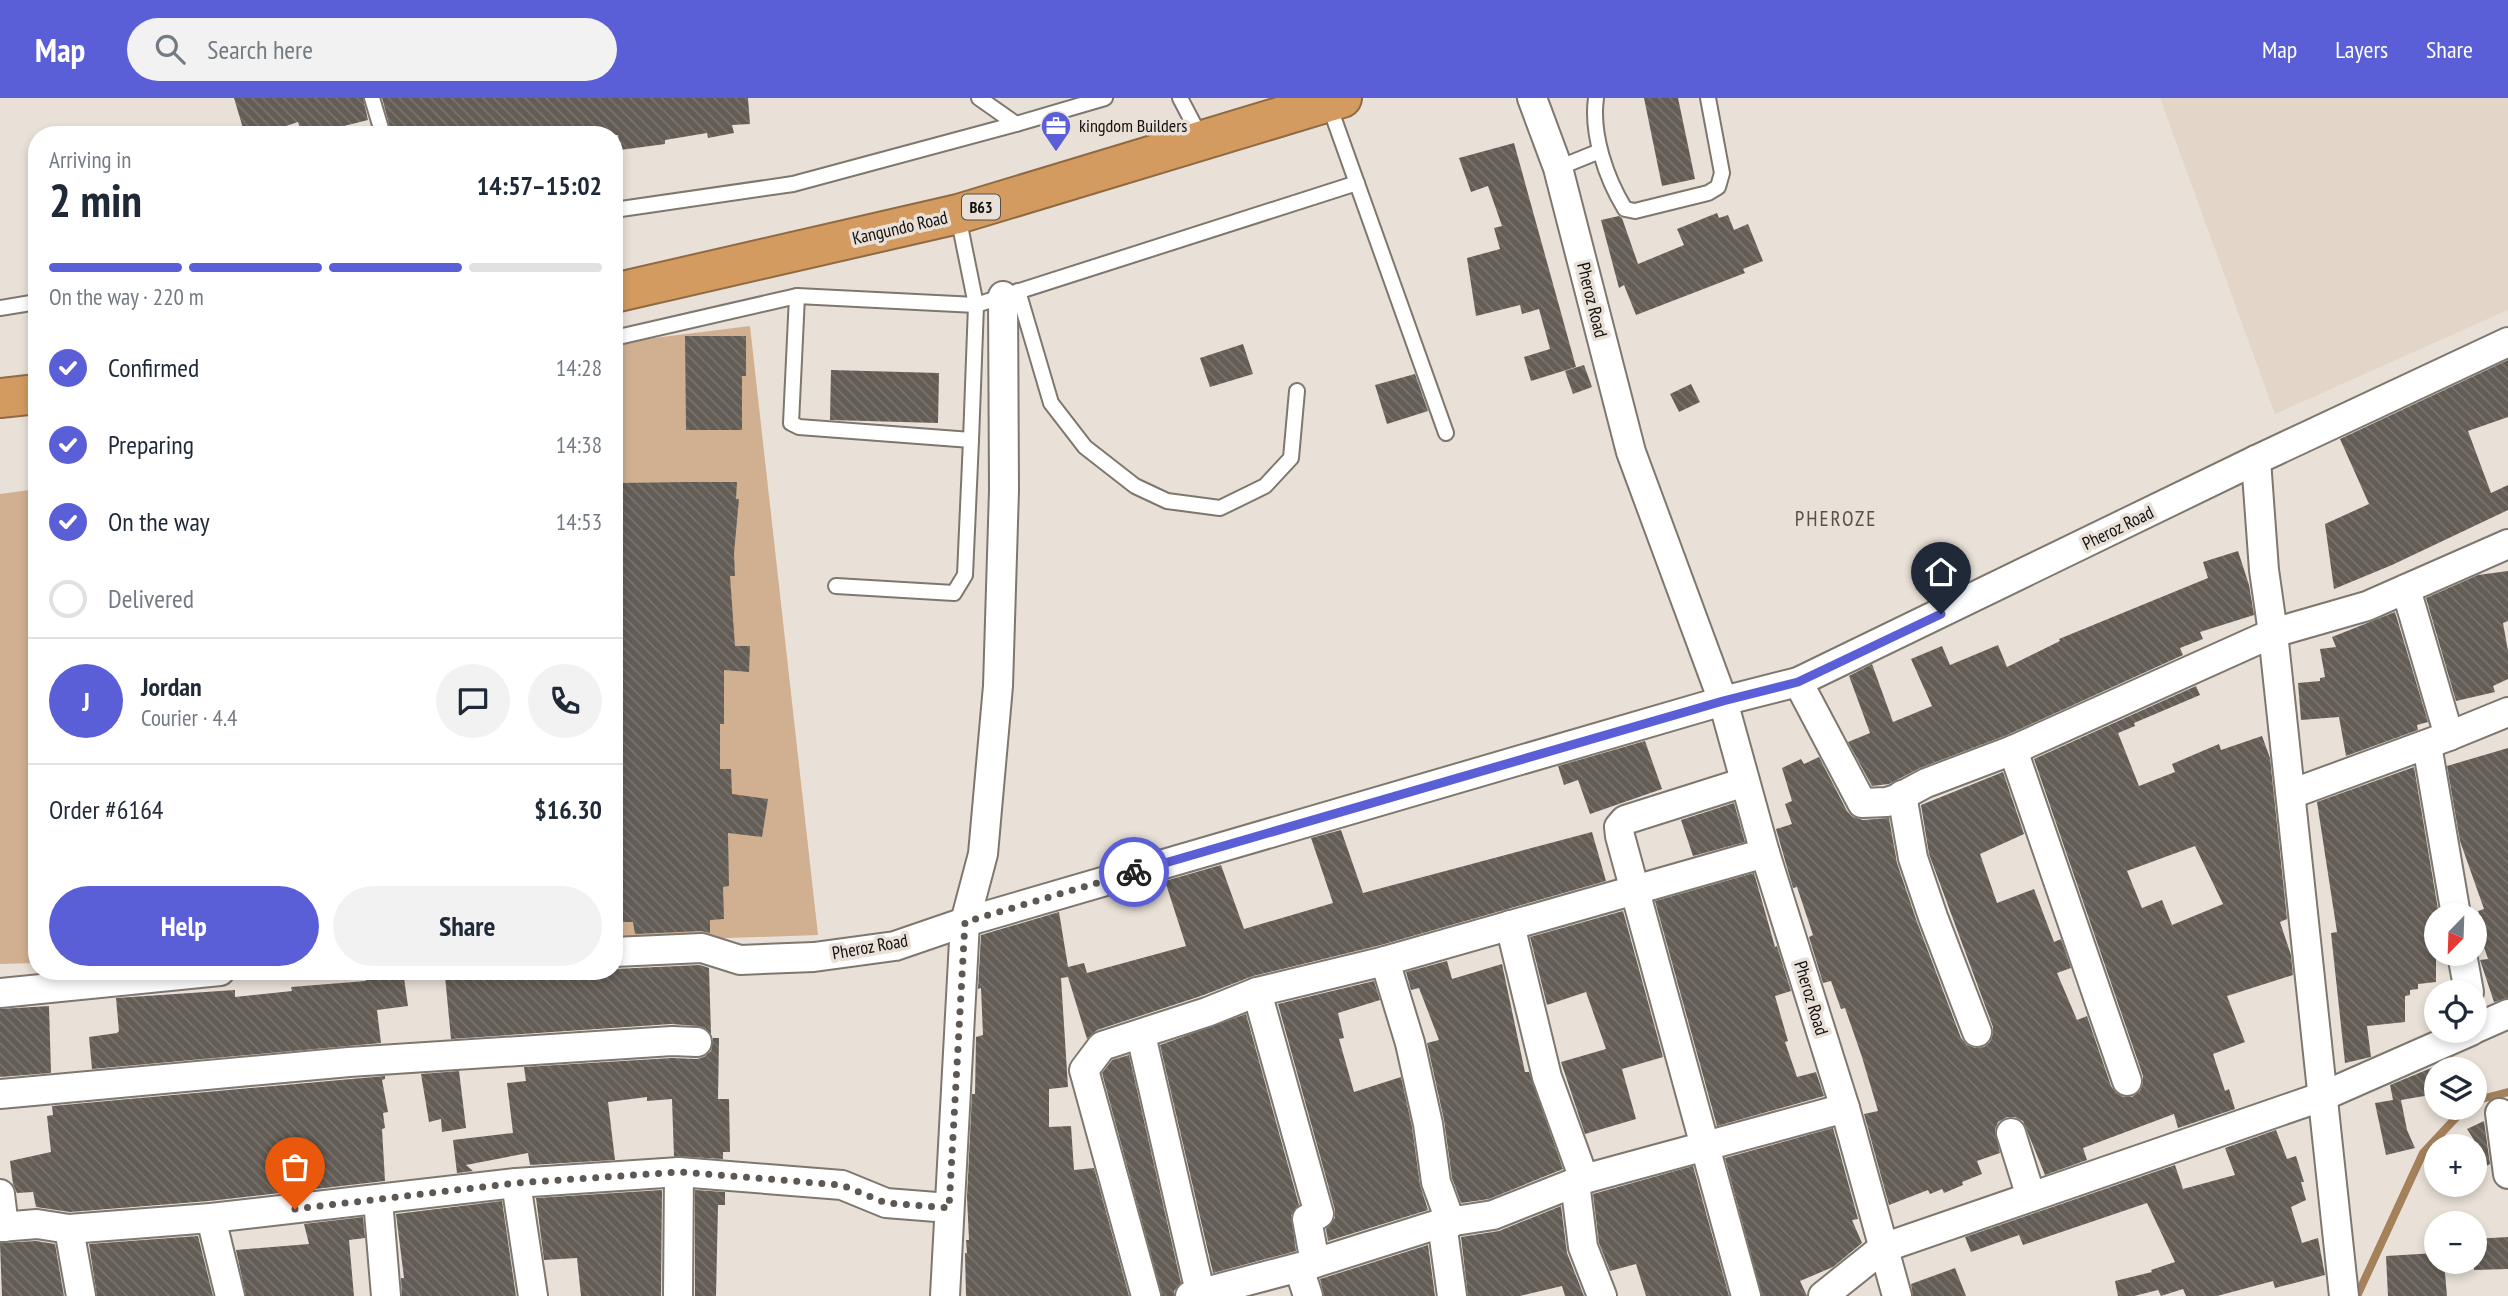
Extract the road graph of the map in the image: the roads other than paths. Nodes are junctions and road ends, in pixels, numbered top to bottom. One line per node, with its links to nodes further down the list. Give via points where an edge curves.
1 (372, 98): 12 (lane)
2 (979, 98): 11 (lane)
3 (1073, 98): 4 (lane, via 1075,103)
4 (1099, 98)
5 (1105, 98): 11 (lane)
6 (1180, 98): 13 (lane)
7 (1532, 98): 15 (street, Pheroz Road)
8 (1596, 98): 14 (lane)
9 (1708, 98): 14 (lane, via 1722,173 1718,187 1708,193 1635,211 1625,209)
10 (1335, 101): 13 (highway, Kangundo Road / B63); 16 (lane)
11 (1016, 124): 17 (lane, via 793,184)
12 (380, 126)
13 (1202, 140): 18 (highway, Kangundo Road / B63)
14 (1601, 150): 15 (lane)
15 (1558, 168): 38 (street, Pheroz Road, via 1631,452)
16 (1357, 183): 20 (lane); 30 (lane)
17 (623, 209)
18 (958, 214): 19 (highway, Kangundo Road / B63); 23 (lane)
19 (623, 291)
20 (1010, 294): 23 (lane); 27 (lane, via 1051,403 1085,447 1135,486 1167,501 1220,508 1265,486 1291,458); 48 (street, via 998,686 983,854)
21 (797, 296): 23 (lane); 25 (lane); 31 (lane, via 791,423)
22 (28, 303): 24 (lane)
23 (976, 305): 31 (lane)
24 (0, 308)
25 (623, 336)
26 (2508, 342): 32 (street, Pheroz Road)
27 (1297, 391)
28 (28, 395): 29 (highway)
29 (0, 398)
30 (1447, 433)
31 (971, 440): 34 (lane, via 965,575 954,593)
32 (2256, 460): 36 (street); 37 (street, Pheroz Road)
33 (2508, 544): 35 (street)
34 (836, 586)
35 (2406, 589): 36 (street, via 2367,606); 40 (street)
36 (2273, 633): 41 (street); 43 (street)
37 (1798, 682): 38 (street, Pheroz Road); 44 (street, via 1862,803 1887,802)
38 (1723, 701): 42 (street, Pheroz Road); 48 (street, Pheroz Road)
39 (2508, 712): 40 (street)
40 (2438, 741): 43 (street); 47 (street)
41 (2013, 750): 44 (street); 61 (street)
42 (1745, 782): 45 (street, Pheroz Road); 46 (street, via 1625,820 1619,827 1620,836)
43 (2291, 794): 63 (street)
44 (1902, 795): 57 (street, via 1913,859)
45 (1765, 853): 46 (street); 64 (street, Pheroz Road)
46 (1635, 891): 49 (street); 67 (street)
47 (2455, 903)
48 (965, 922): 50 (street, Pheroz Road, via 895,946 814,957 740,960 702,948); 75 (street)
49 (1510, 925): 51 (street); 70 (street, via 1547,1077)
50 (623, 952)
51 (1385, 961): 53 (street); 77 (street, via 1410,1043)
52 (130, 980): 54 (street)
53 (1257, 992): 58 (street); 81 (street, via 1320,1214 1307,1219)
54 (0, 993)
55 (2508, 1014): 56 (street)
56 (2487, 1023)
57 (1978, 1032)
58 (1141, 1035): 82 (street); 89 (street, via 1102,1046 1084,1070)
59 (697, 1042): 62 (street, via 349,1062)
60 (2442, 1043): 63 (street)
61 (2127, 1081)
62 (0, 1094)
63 (2321, 1097): 73 (street); 96 (street)
64 (1845, 1108): 67 (street); 80 (street, Pheroz Road)
65 (2500, 1113): 69 (street)
66 (2011, 1133): 73 (street)
67 (1704, 1147): 70 (street); 93 (street)
68 (680, 1172): 71 (street); 75 (street, via 842,1185 886,1203); 87 (street)
69 (2508, 1174)
70 (1579, 1181): 77 (street, via 1493,1215); 92 (street, via 1583,1247)
71 (516, 1183): 74 (street); 86 (street)
72 (0, 1194): 78 (street)
73 (2031, 1197): 80 (street)
74 (378, 1200): 76 (street); 85 (street)
75 (949, 1208): 88 (street)
76 (211, 1218): 79 (street); 84 (street)
77 (1446, 1223): 81 (street); 91 (street)
78 (2, 1227): 79 (street, via 37,1224)
79 (69, 1229): 83 (street)
80 (1883, 1248): 94 (street); 95 (street, Pheroz Road)
81 (1307, 1265): 82 (street); 90 (street)
82 (1195, 1294)
83 (81, 1296)
84 (230, 1296)
85 (386, 1296)
86 (533, 1296)
87 (678, 1296)
88 (945, 1296)
89 (1146, 1296)
90 (1308, 1296)
91 (1452, 1296)
92 (1602, 1296)
93 (1746, 1296)
94 (1823, 1296)
95 (1897, 1296)
96 (2344, 1296)

